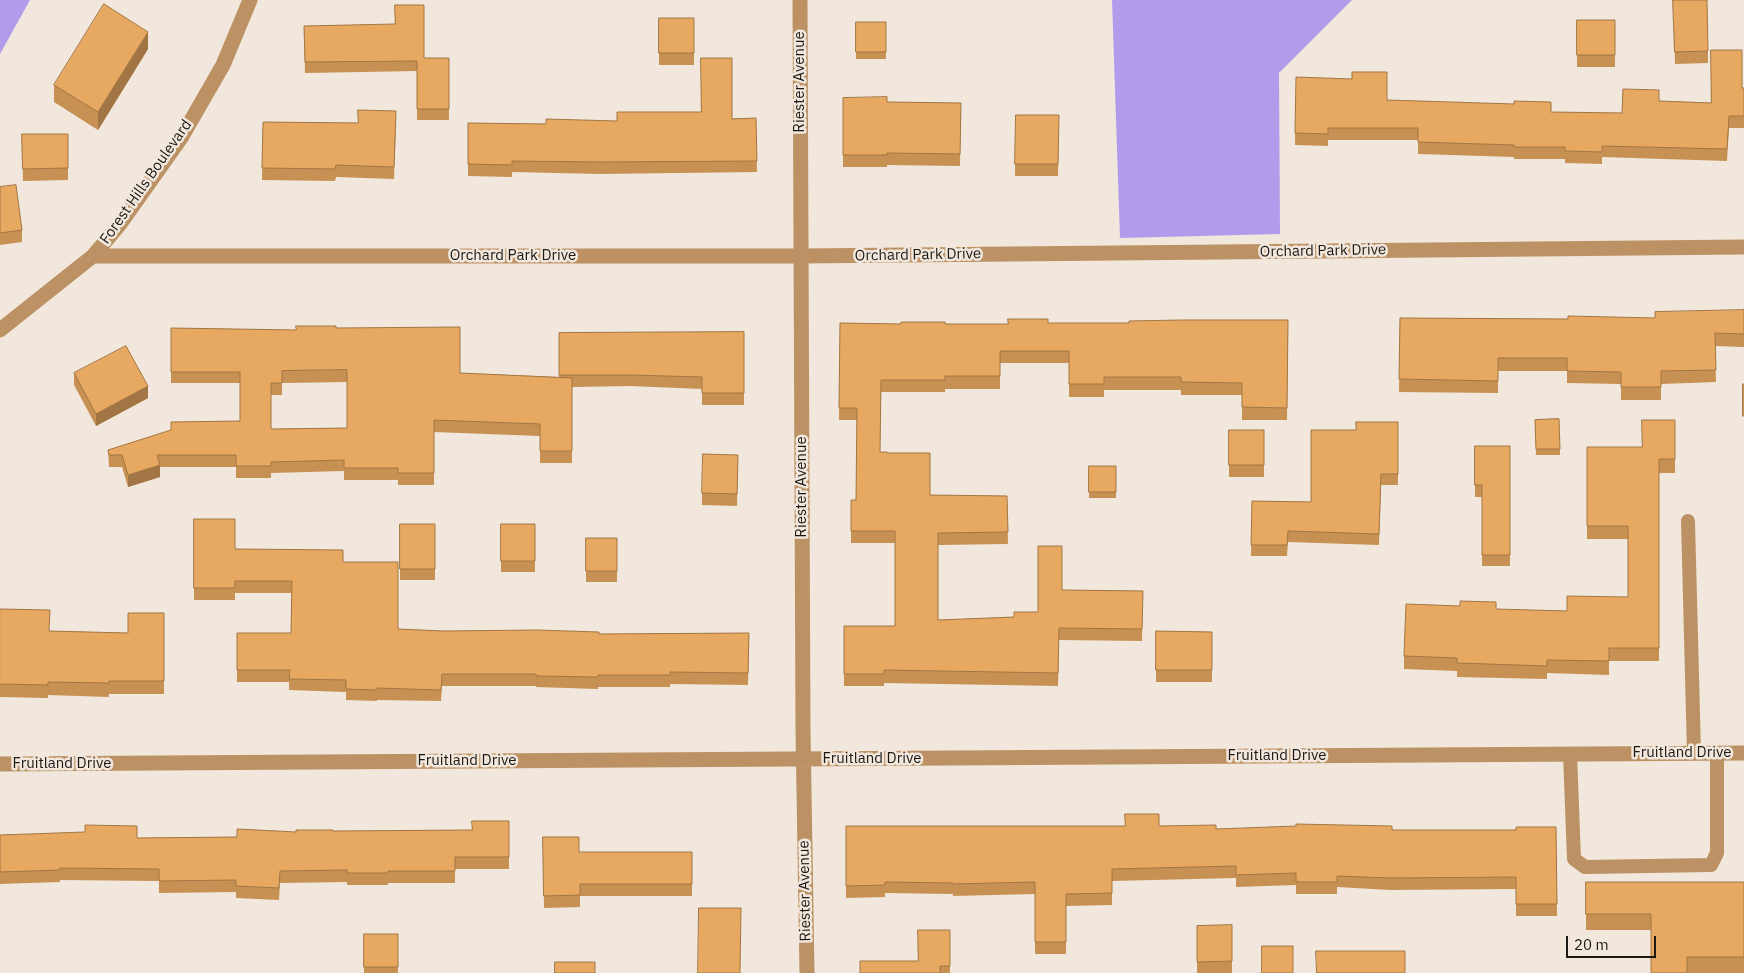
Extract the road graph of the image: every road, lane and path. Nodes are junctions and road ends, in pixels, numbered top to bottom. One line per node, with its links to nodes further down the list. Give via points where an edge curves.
1 (250, 0): 4 (street, Forest Hills Boulevard, via 223,65 181,138 120,224)
2 (800, 0): 5 (street, Riester Avenue)
3 (1744, 246): 5 (street, Orchard Park Drive)
4 (92, 256): 5 (street, Orchard Park Drive); 6 (street, Forest Hills Boulevard)
5 (801, 256): 12 (street, Riester Avenue)
6 (0, 330)
7 (1688, 521): 8 (lane)
8 (1694, 753): 9 (street, Fruitland Drive); 11 (street, Fruitland Drive)
9 (1717, 753): 10 (street, Fruitland Drive); 11 (lane, via 1717,853 1711,865 1585,867 1574,859)
10 (1744, 753)
11 (1570, 754): 12 (street, Fruitland Drive)
12 (803, 759): 13 (street, Fruitland Drive); 14 (street, Riester Avenue)
13 (0, 764)
14 (807, 973)

